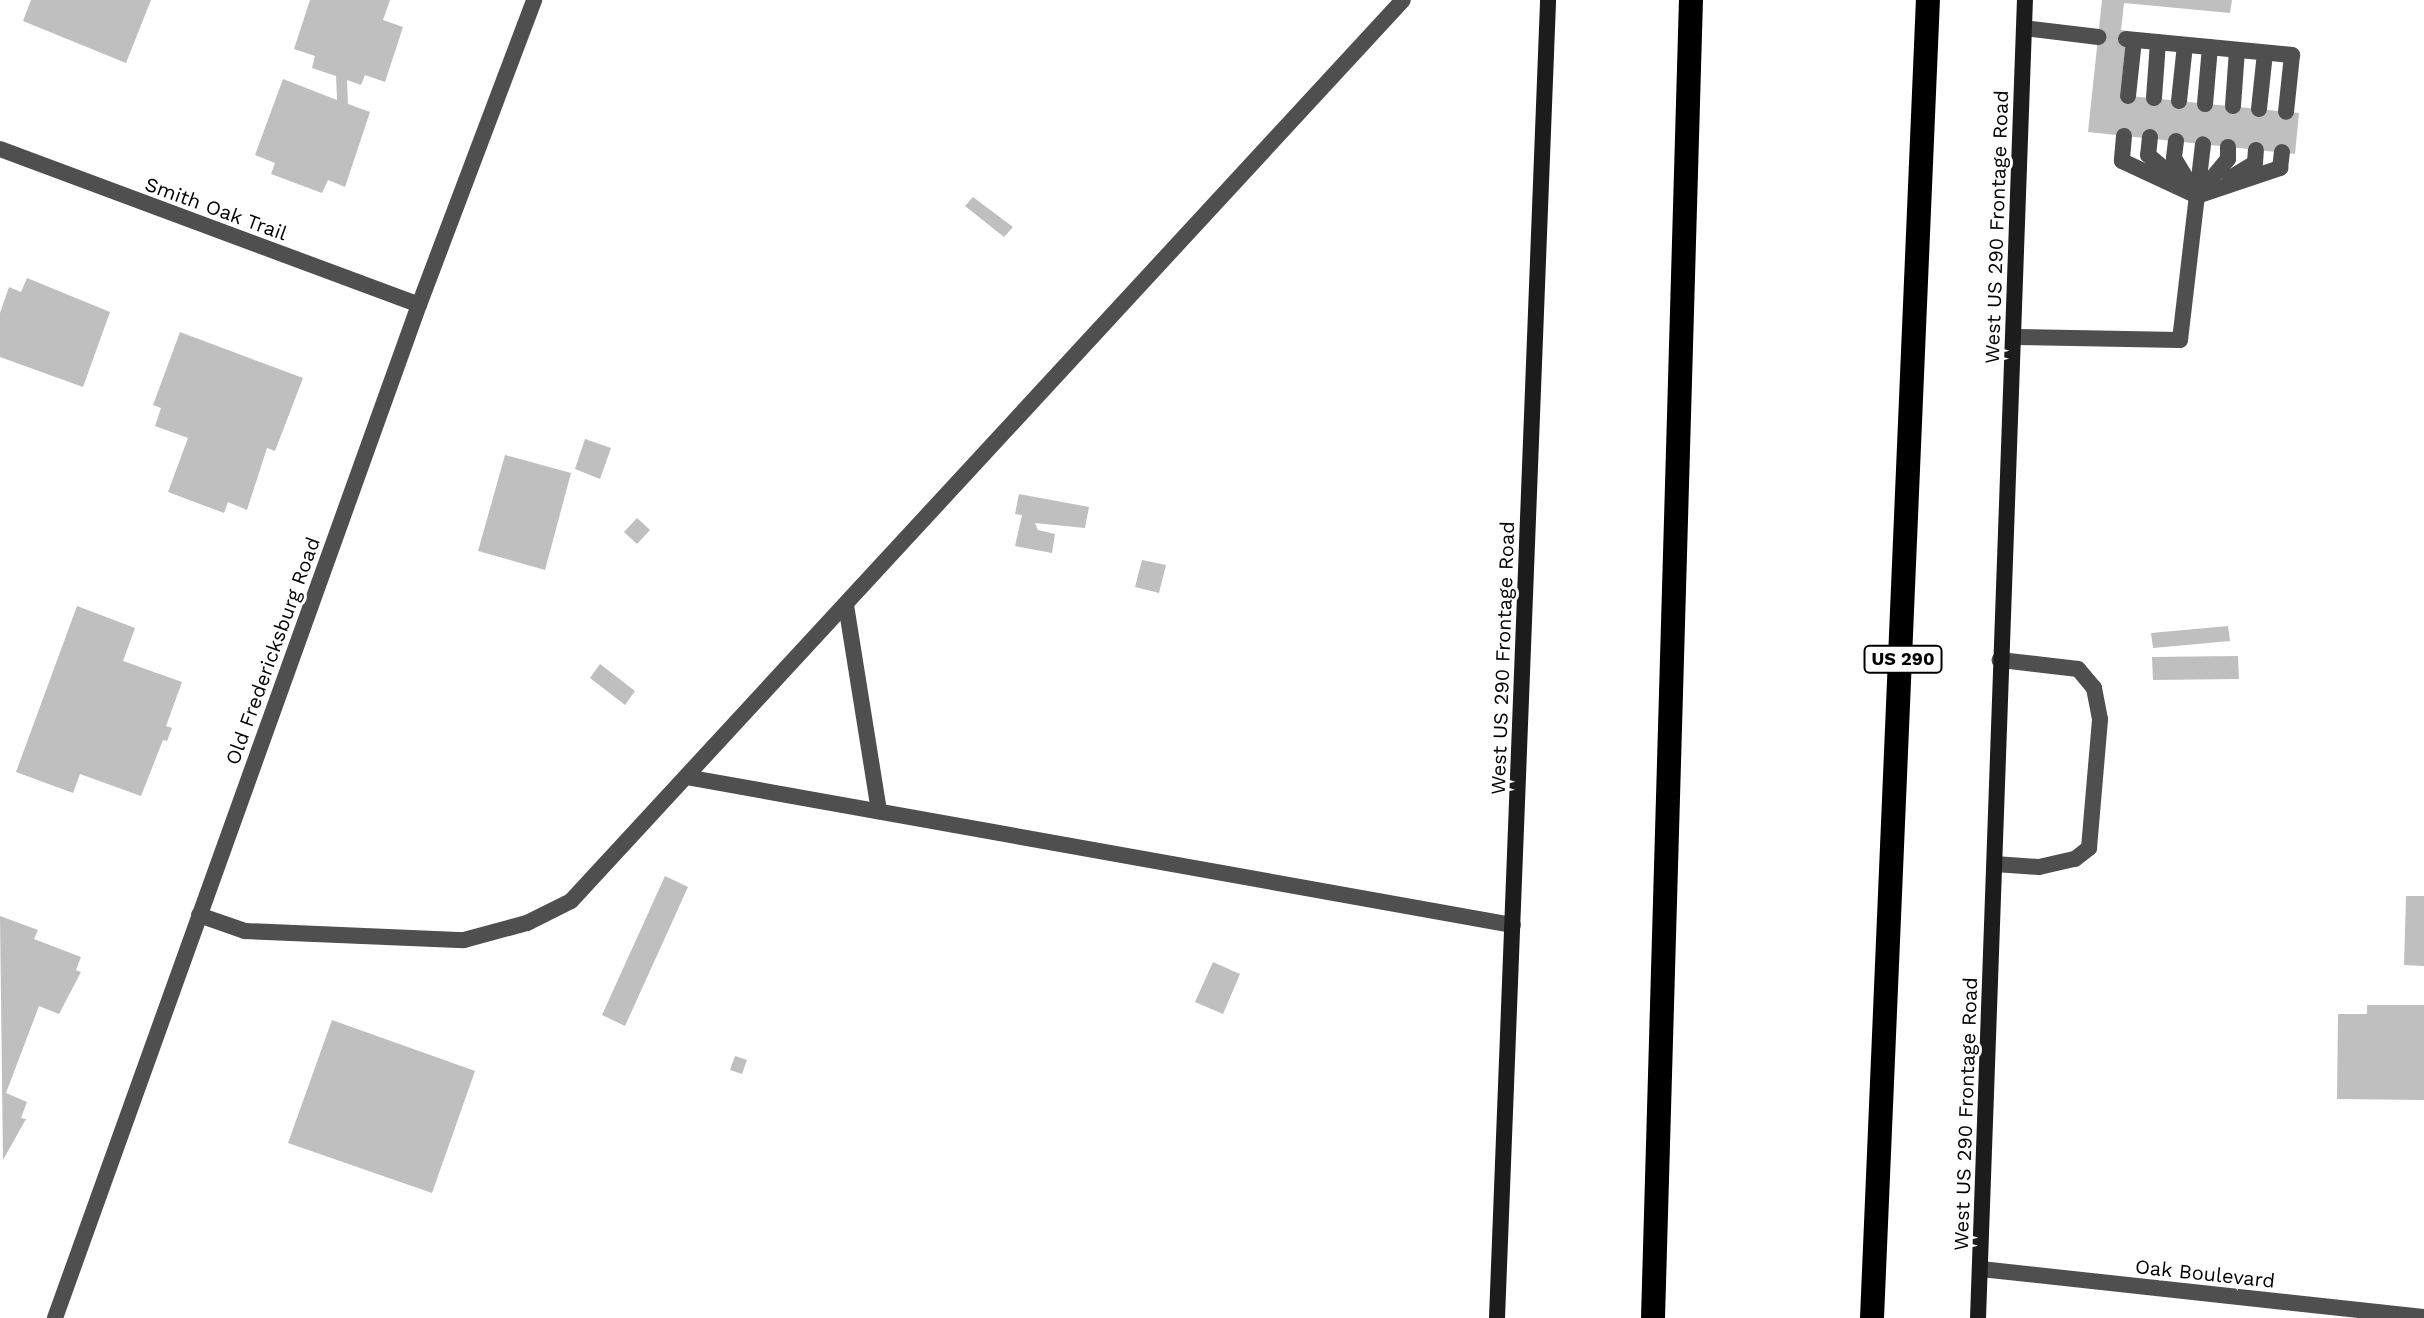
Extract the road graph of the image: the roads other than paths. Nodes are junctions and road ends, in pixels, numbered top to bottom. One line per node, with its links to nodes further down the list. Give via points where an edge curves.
1 (534, 0): 30 (street, Old Fredericksburg Road)
2 (1403, 0): 32 (street)
3 (1548, 0): 38 (main road, West US 290 Frontage Road)
4 (1691, 0): 43 (highway)
5 (1928, 0): 44 (highway, US 290)
6 (2025, 0): 7 (main road, West US 290 Frontage Road)
7 (2024, 28): 8 (street); 31 (main road, West US 290 Frontage Road)
8 (2098, 37)
9 (2158, 42): 10 (street); 14 (street, via 2130,39); 15 (street)
10 (2185, 45): 11 (street); 16 (street)
11 (2210, 47): 12 (street); 17 (street)
12 (2237, 50): 13 (street); 18 (street)
13 (2265, 53): 19 (street); 20 (street, via 2292,55)
14 (2128, 96)
15 (2154, 98)
16 (2179, 101)
17 (2205, 104)
18 (2233, 106)
19 (2259, 109)
20 (2286, 112)
21 (2124, 136): 29 (street, via 2122,161)
22 (2150, 137): 29 (street, via 2148,155)
23 (2176, 141): 29 (street, via 2174,158)
24 (2203, 144): 29 (street)
25 (2228, 147): 29 (street, via 2228,159)
26 (0, 149): 30 (street, Smith Oak Trail)
27 (2256, 150): 29 (street, via 2255,163)
28 (2282, 152): 29 (street, via 2280,168)
29 (2197, 196): 31 (street, via 2180,340)
30 (419, 305): 37 (street, Old Fredericksburg Road)
31 (2013, 337): 33 (main road, West US 290 Frontage Road)
32 (846, 605): 34 (street); 35 (street)
33 (2000, 660): 36 (main road, West US 290 Frontage Road); 36 (street, via 2078,669 2094,688 2100,719 2089,848 2075,859 2039,867)
34 (686, 777): 35 (street); 37 (street, via 571,901 515,926 464,940 245,931)
35 (879, 811): 38 (street)
36 (1995, 864): 39 (main road, West US 290 Frontage Road)
37 (199, 915): 41 (street, Old Fredericksburg Road)
38 (1513, 925): 42 (main road, West US 290 Frontage Road)
39 (1981, 1269): 40 (street, Oak Boulevard); 45 (main road, West US 290 Frontage Road)
40 (2424, 1317)
41 (55, 1318)
42 (1497, 1318)
43 (1653, 1318)
44 (1872, 1318)
45 (1978, 1318)

